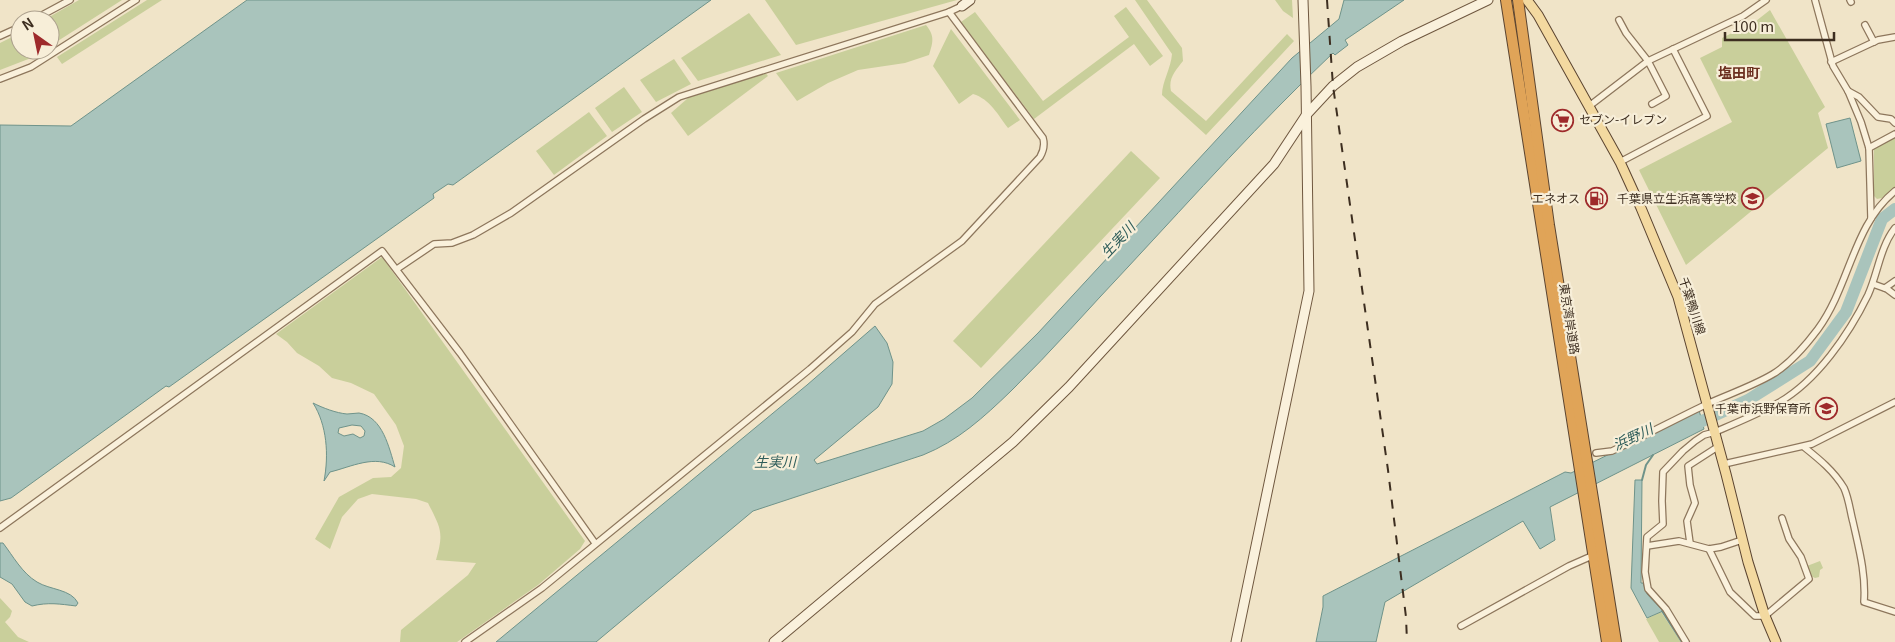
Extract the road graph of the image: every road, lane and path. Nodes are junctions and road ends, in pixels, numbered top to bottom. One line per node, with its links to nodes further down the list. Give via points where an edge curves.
1 (70, 0): 13 (street)
2 (136, 0): 23 (street, via 31,67)
3 (970, 0): 12 (street)
4 (1303, 0): 27 (street)
5 (1488, 0): 27 (street, via 1402,41 1357,67 1333,86)
6 (1506, 0): 46 (highway, 東京湾岸道路)
7 (1518, 0): 46 (highway, 東京湾岸道路)
8 (1527, 0): 15 (main road, 千葉鴨川線)
9 (1531, 0): 15 (street)
10 (1766, 0): 20 (street, via 1743,16)
11 (1814, 0): 22 (street)
12 (962, 6): 14 (street)
13 (52, 10)
14 (949, 12): 35 (street, via 679,97 511,213 474,235 452,243 434,244); 51 (street, via 1043,138 1044,151 1040,157 962,241 875,304 852,332 810,369)
15 (1538, 15): 26 (main road, 千葉鴨川線)
16 (1619, 20): 21 (street)
17 (1865, 25): 19 (street)
18 (1895, 37): 19 (street)
19 (1874, 42): 22 (street)
20 (1672, 49): 21 (street); 31 (street, via 1707,116)
21 (1648, 61): 25 (street, via 1666,96); 26 (street)
22 (1832, 62): 24 (street)
23 (0, 79)
24 (1848, 91): 28 (street, via 1859,97 1878,117); 30 (street)
25 (1652, 104)
26 (1588, 107): 31 (main road, 千葉鴨川線)
27 (1307, 114): 60 (street, via 1274,164 1069,387 1013,442); 61 (street, via 1309,291)
28 (1895, 123)
29 (1895, 134): 30 (street)
30 (1869, 148): 33 (street)
31 (1620, 162): 41 (main road, 千葉鴨川線, via 1678,297)
32 (1895, 191): 33 (street)
33 (1870, 218): 41 (street, via 1836,300 1819,328 1797,354 1773,374)
34 (1895, 228): 37 (street, via 1889,235)
35 (398, 269): 49 (street, via 382,251); 51 (street)
36 (1895, 281): 38 (street)
37 (1873, 284): 38 (street); 42 (street, via 1841,341 1823,365 1779,402)
38 (1885, 288): 39 (street)
39 (1895, 295)
40 (1895, 402): 44 (street)
41 (1707, 404): 42 (main road, 千葉鴨川線); 45 (street, via 1612,451)
42 (1715, 431): 43 (main road, 千葉鴨川線); 53 (street, via 1695,441 1663,472 1663,524 1647,537)
43 (1719, 446): 47 (main road, 千葉鴨川線); 52 (street, via 1688,466 1695,503 1686,521)
44 (1804, 447): 47 (street); 56 (street, via 1822,461 1844,488 1862,562 1864,602)
45 (1596, 453)
46 (1583, 464): 55 (highway, 東京湾岸道路)
47 (1724, 464): 50 (main road, 千葉鴨川線)
48 (1782, 518): 57 (street, via 1808,579)
49 (0, 528)
50 (1742, 540): 54 (street); 57 (main road, 千葉鴨川線)
51 (595, 543): 59 (street, via 542,588)
52 (1690, 543): 53 (street, via 1679,541); 54 (street)
53 (1647, 546): 64 (street, via 1645,572 1648,589 1666,609)
54 (1708, 549): 57 (street, via 1730,592 1755,616)
55 (1598, 554): 58 (street); 62 (highway, 東京湾岸道路); 63 (highway, 東京湾岸道路)
56 (1895, 612)
57 (1765, 616): 65 (main road, 千葉鴨川線)
58 (1461, 626)
59 (465, 642)
60 (774, 642)
61 (1236, 642)
62 (1607, 642)
63 (1616, 642)
64 (1686, 642)
65 (1776, 642)

